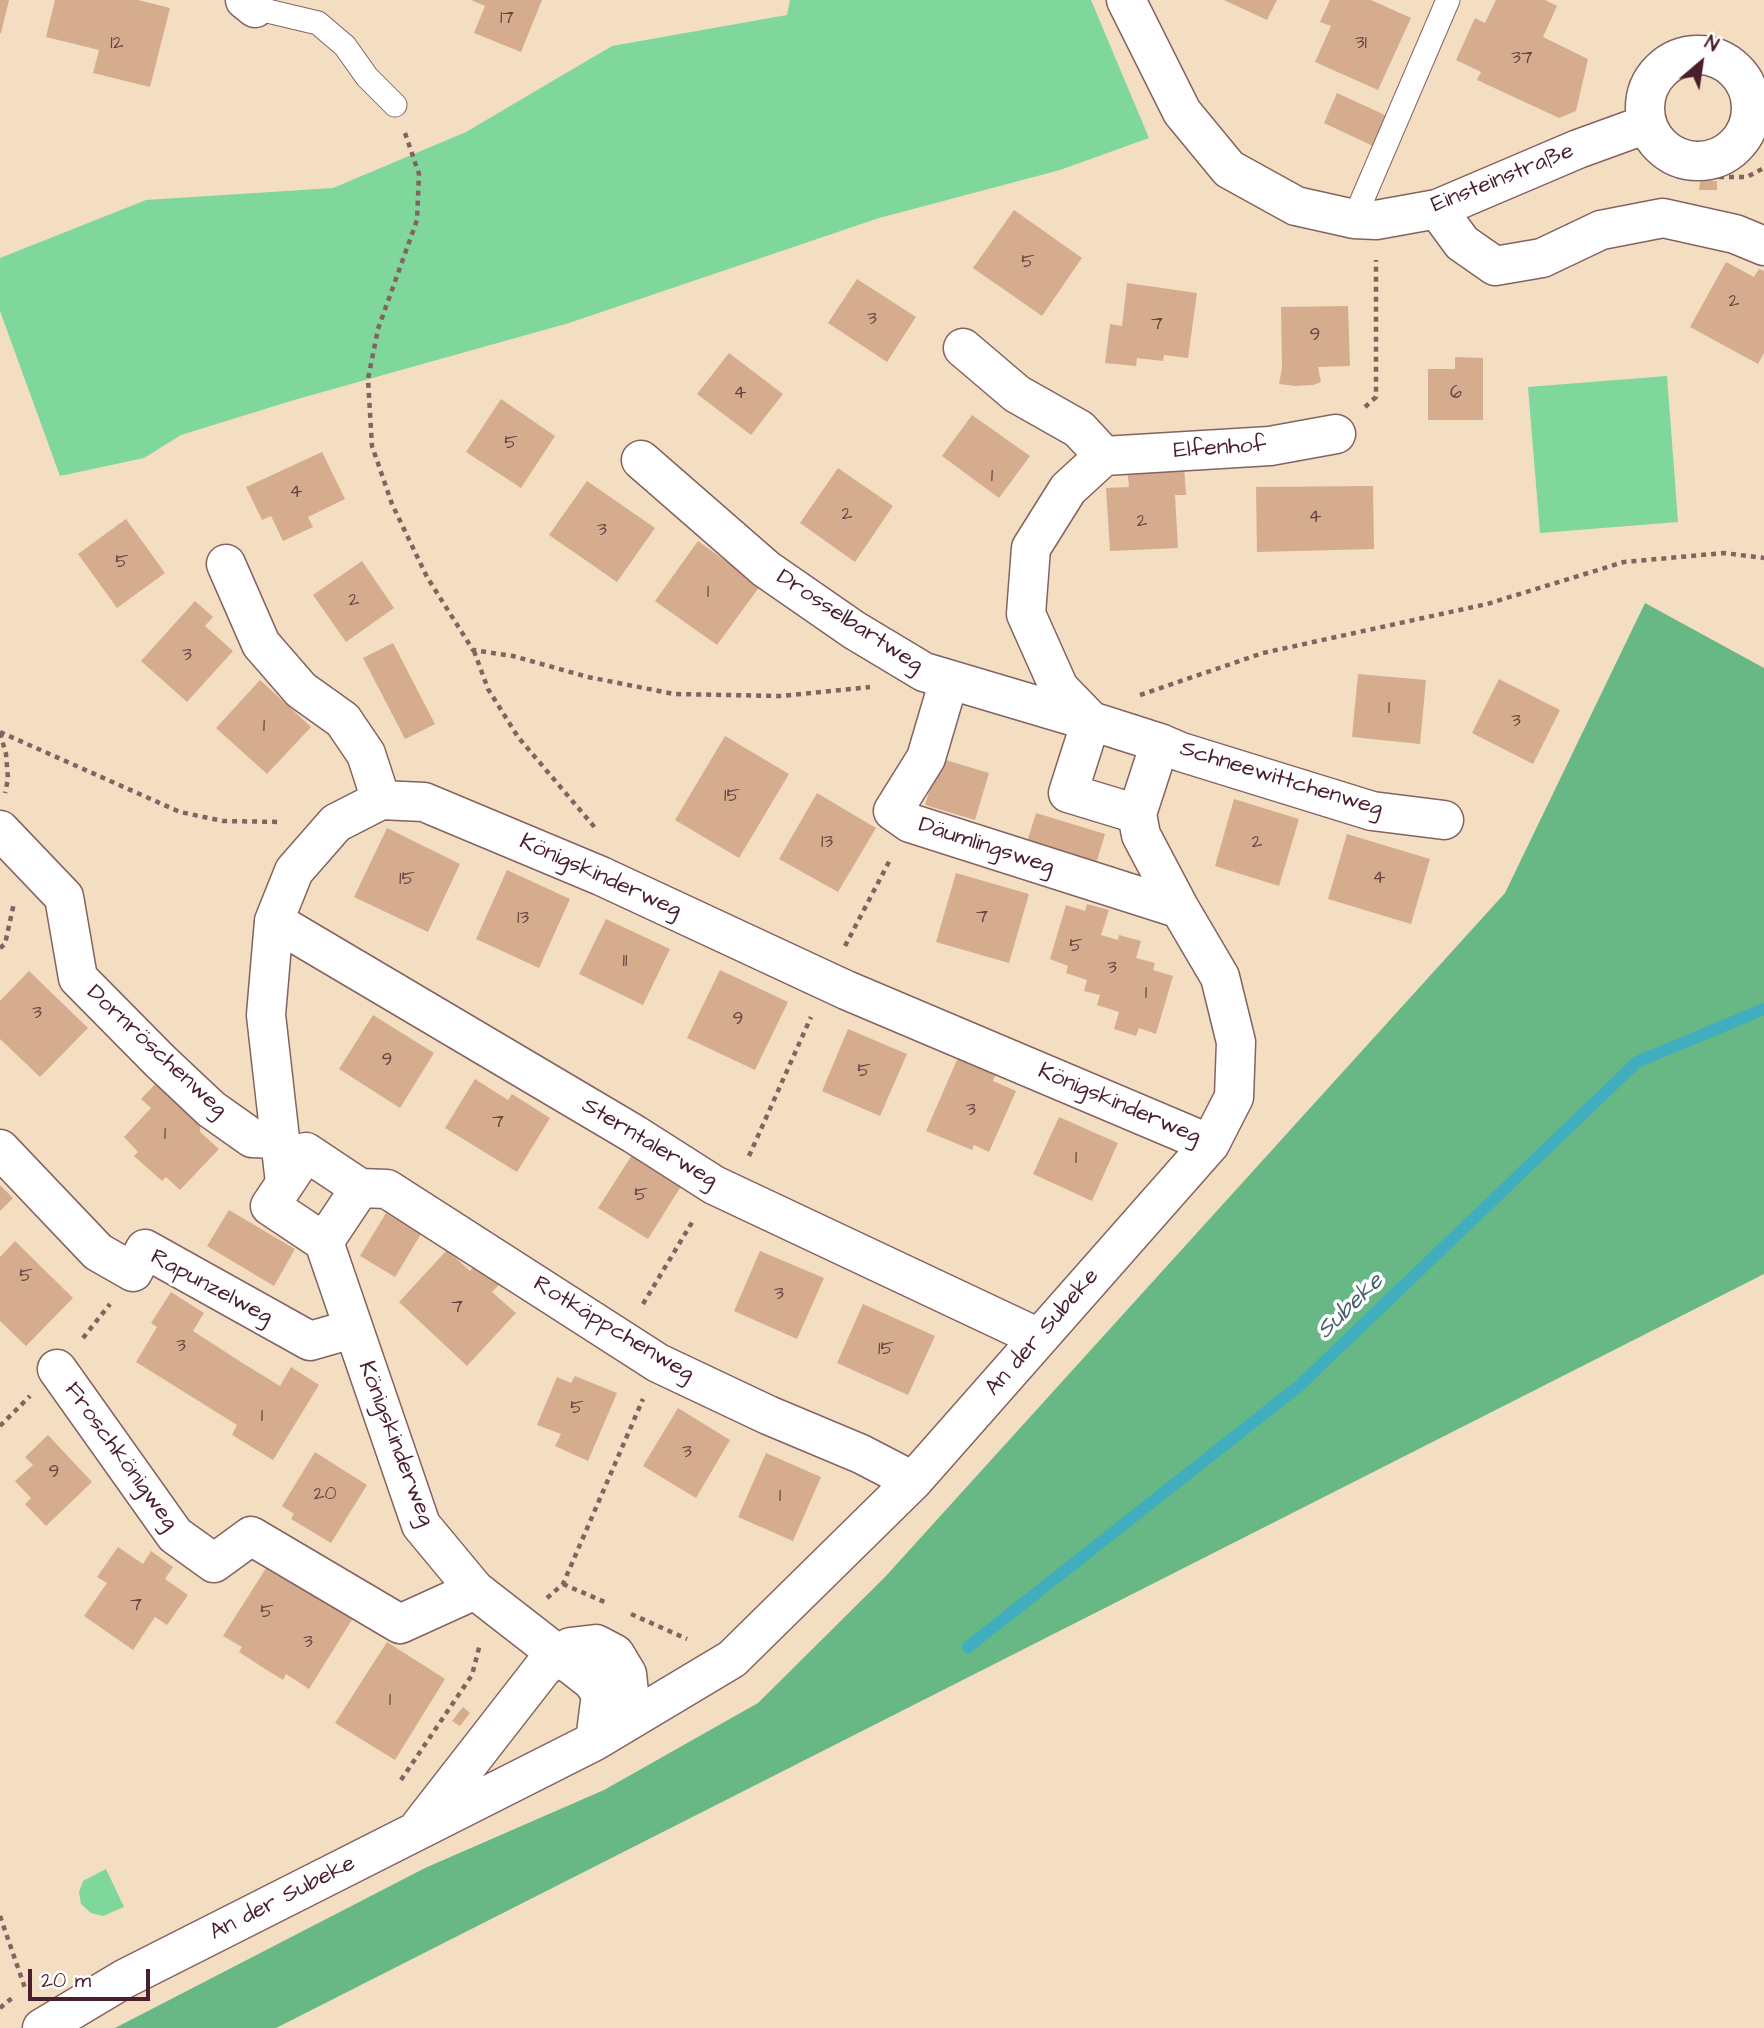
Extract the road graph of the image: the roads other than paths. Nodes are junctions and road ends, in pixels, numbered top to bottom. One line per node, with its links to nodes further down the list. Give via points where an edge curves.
1 (1126, 0): 8 (street, Einsteinstraße, via 1182,112 1229,169 1296,206)
2 (1448, 0): 8 (lane)
3 (250, 4): 4 (lane, via 318,23 345,46)
4 (395, 105)
5 (1758, 108): 6 (street, via 1730,151 1709,161 1683,160 1660,146); 6 (street, via 1746,83 1728,64 1704,55 1678,58 1656,74 1645,98)
6 (1647, 124): 7 (street, Einsteinstraße)
7 (1437, 209): 8 (street, Einsteinstraße); 9 (street, via 1462,243 1495,266 1542,258 1601,230 1663,218 1735,234)
8 (1365, 219)
9 (1764, 246)
10 (963, 348): 12 (street, via 1017,394 1079,429)
11 (1336, 434): 12 (street, Elfenhof, via 1270,446)
12 (1104, 456): 16 (street, via 1068,489 1031,548 1026,614 1059,688)
13 (642, 460): 15 (street, Drosselbartweg, via 766,569 854,629)
14 (226, 564): 18 (street, via 261,644 301,690 343,720 366,754)
15 (936, 676): 16 (street, Drosselbartweg); 22 (street, Däumlingsweg, via 926,758 893,811 909,823)
16 (1091, 721): 17 (street); 19 (street, via 1068,793)
17 (1160, 743): 19 (street); 20 (street, Schneewittchenweg, via 1372,811)
18 (381, 800): 23 (street, Königskinderweg, via 336,823 294,871); 25 (street, Königskinderweg, via 424,802 601,876 846,990)
19 (1138, 814): 22 (street, An der Subeke, via 1141,835)
20 (1444, 820)
21 (0, 830): 24 (street, Dornröschenweg, via 64,897 78,978 211,1109 252,1138)
22 (1180, 909): 25 (street, An der Subeke, via 1220,977 1237,1042 1234,1097)
23 (274, 921): 24 (street, Königskinderweg, via 266,1015); 31 (street, Sterntalerweg, via 714,1185)
24 (279, 1139): 27 (street, Königskinderweg)
25 (1210, 1144): 31 (street, An der Subeke)
26 (0, 1149): 30 (street, Rapunzelweg, via 98,1252 133,1272 145,1249 310,1341)
27 (285, 1183): 28 (street, Königskinderweg, via 306,1152); 29 (street, Königskinderweg, via 270,1206)
28 (360, 1188): 29 (street); 33 (street, Rotkäppchenweg, via 387,1189 659,1363)
29 (324, 1242): 30 (street, Königskinderweg)
30 (352, 1329): 34 (street, Königskinderweg, via 421,1525)
31 (1039, 1338): 33 (street, An der Subeke)
32 (57, 1370): 34 (street, Froschkönigweg, via 175,1535 214,1563 251,1536 400,1623)
33 (913, 1481): 36 (street, An der Subeke, via 732,1659)
34 (483, 1596): 35 (street, Königskinderweg)
35 (559, 1655): 36 (street, An der Subeke, via 570,1647 596,1644 615,1654 627,1674 630,1702); 37 (street, An der Subeke, via 543,1668)
36 (594, 1741): 37 (street, An der Subeke)
37 (414, 1833): 38 (street, An der Subeke, via 124,1979)
38 (42, 2028)

